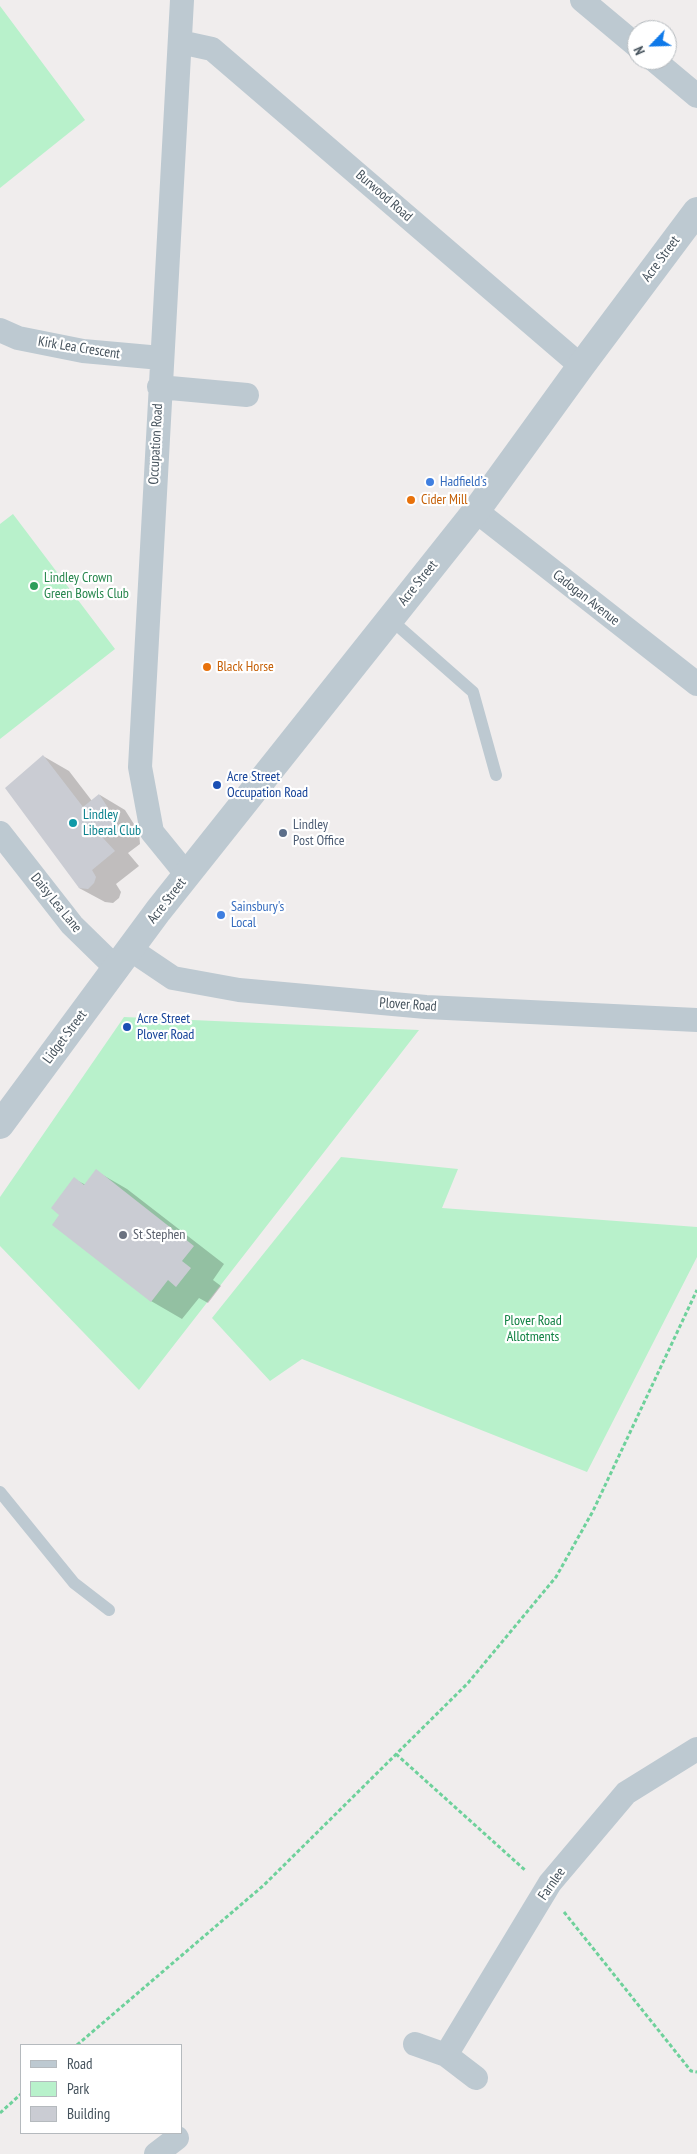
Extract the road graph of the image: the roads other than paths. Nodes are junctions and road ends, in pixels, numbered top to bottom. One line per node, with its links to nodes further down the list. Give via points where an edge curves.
1 (182, 0): 4 (street, Occupation Road)
2 (582, 0): 3 (street)
3 (627, 38)
4 (180, 42): 9 (street, Occupation Road); 10 (street, Burwood Road, via 212,49)
5 (666, 70): 6 (street)
6 (697, 96)
7 (697, 211): 10 (street, Acre Street)
8 (0, 330): 9 (street, Kirk Lea Crescent, via 18,338 83,351)
9 (161, 358): 11 (street, Occupation Road)
10 (581, 366): 13 (street, Acre Street)
11 (159, 387): 12 (street); 18 (street, Occupation Road, via 140,767 152,832)
12 (247, 395)
13 (476, 511): 14 (street, Acre Street); 15 (street, Cadogan Avenue)
14 (390, 619): 16 (lane, via 473,692); 18 (street, Acre Street)
15 (697, 684)
16 (496, 775)
17 (0, 832): 19 (street, Daisy Lea Lane, via 72,925)
18 (187, 875): 19 (street, Acre Street)
19 (123, 959): 20 (street, Plover Road, via 173,978 239,990 426,1007); 21 (street, Lidget Street)
20 (697, 1020)
21 (0, 1125)
22 (0, 1492): 23 (lane, via 74,1584)
23 (109, 1610)
24 (697, 1749): 26 (street, Farnlee, via 626,1793 546,1890)
25 (415, 2044): 26 (street)
26 (446, 2055): 27 (street)
27 (476, 2078)
28 (177, 2138): 29 (street)
29 (156, 2154)

